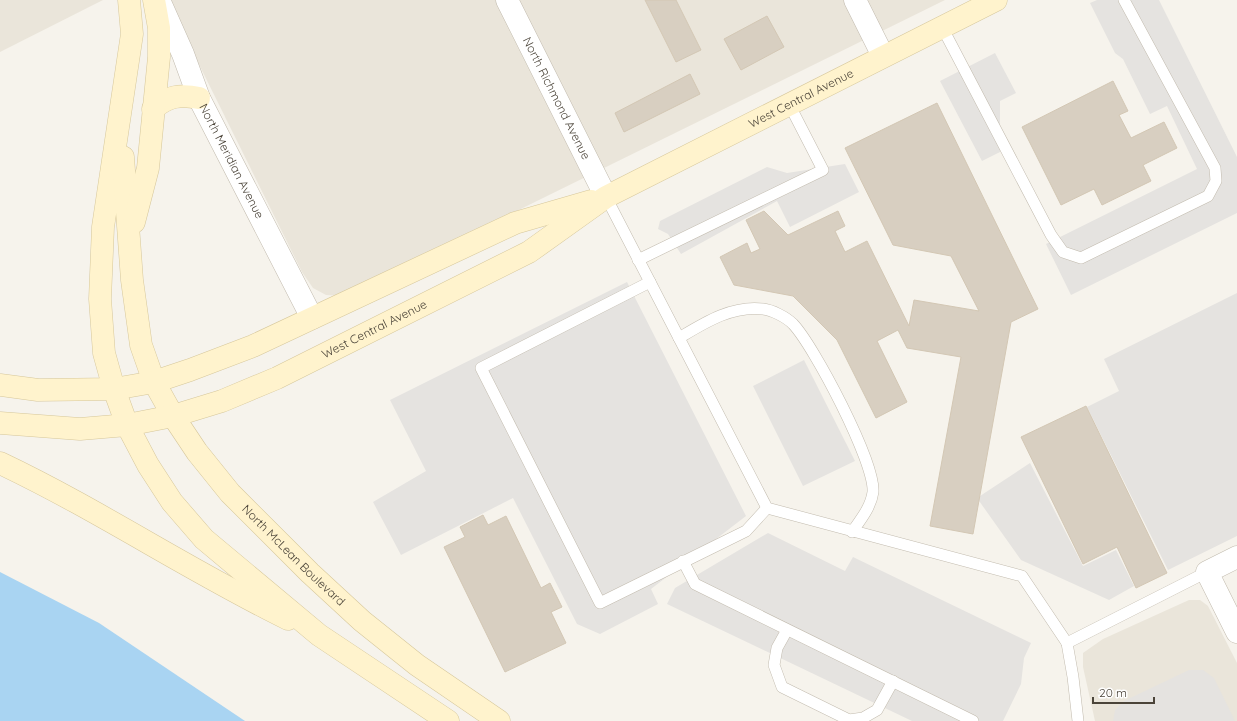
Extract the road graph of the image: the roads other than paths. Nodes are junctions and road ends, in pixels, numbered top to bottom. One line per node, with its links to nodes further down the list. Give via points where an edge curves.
1 (129, 0): 13 (main road, via 132,34)
2 (154, 0): 12 (main road, via 159,28 159,56)
3 (160, 0): 10 (street, North Meridian Avenue)
4 (508, 0): 14 (street, North Richmond Avenue)
5 (855, 0): 9 (street)
6 (996, 0): 8 (main road, West Central Avenue)
7 (1124, 0): 8 (lane, via 1215,168 1216,181 1208,196 1081,258 1063,252 1051,235)
8 (942, 27): 9 (main road, West Central Avenue)
9 (884, 56): 11 (main road, West Central Avenue)
10 (199, 98): 12 (main road, via 178,96 160,102); 18 (street, North Meridian Avenue)
11 (789, 104): 14 (main road, West Central Avenue); 16 (lane, via 823,170)
12 (153, 109): 15 (main road, via 148,168)
13 (121, 111): 15 (main road); 22 (main road, via 103,227 100,268 104,353)
14 (606, 197): 16 (lane); 18 (main road, West Central Avenue, via 515,223); 23 (main road, West Central Avenue, via 529,252 277,378 222,401)
15 (130, 239): 20 (main road, via 138,328)
16 (638, 260): 17 (lane)
17 (650, 282): 19 (lane); 30 (lane, via 481,368 600,603)
18 (312, 318): 20 (main road, West Central Avenue, via 253,346)
19 (679, 338): 27 (lane); 28 (lane, via 732,311 764,309 791,322 802,334 819,361 866,459 870,473 873,491 871,502)
20 (154, 382): 22 (main road); 23 (main road, North McLean Boulevard)
21 (0, 385): 22 (main road, via 38,390)
22 (114, 389): 25 (main road)
23 (173, 416): 25 (main road, West Central Avenue); 38 (main road, North McLean Boulevard, via 197,452 230,493 316,579 362,621 417,665)
24 (0, 423): 25 (main road, via 80,429)
25 (127, 425): 34 (main road, via 148,465 172,502 204,539)
26 (0, 463): 34 (main road, via 90,510 240,596)
27 (767, 508): 28 (lane); 30 (lane, via 746,531)
28 (852, 532): 35 (lane, via 1022,576)
29 (1237, 558): 31 (street)
30 (683, 562): 32 (lane, via 695,584)
31 (1207, 572): 33 (street); 35 (lane)
32 (787, 630): 36 (lane); 36 (lane, via 777,648 774,666 782,686 843,717 850,720 863,718 877,710)
33 (1237, 632)
34 (320, 635): 37 (main road)
35 (1066, 643): 40 (lane)
36 (893, 682): 39 (lane)
37 (448, 721)
38 (499, 721)
39 (973, 721)
40 (1078, 721)

